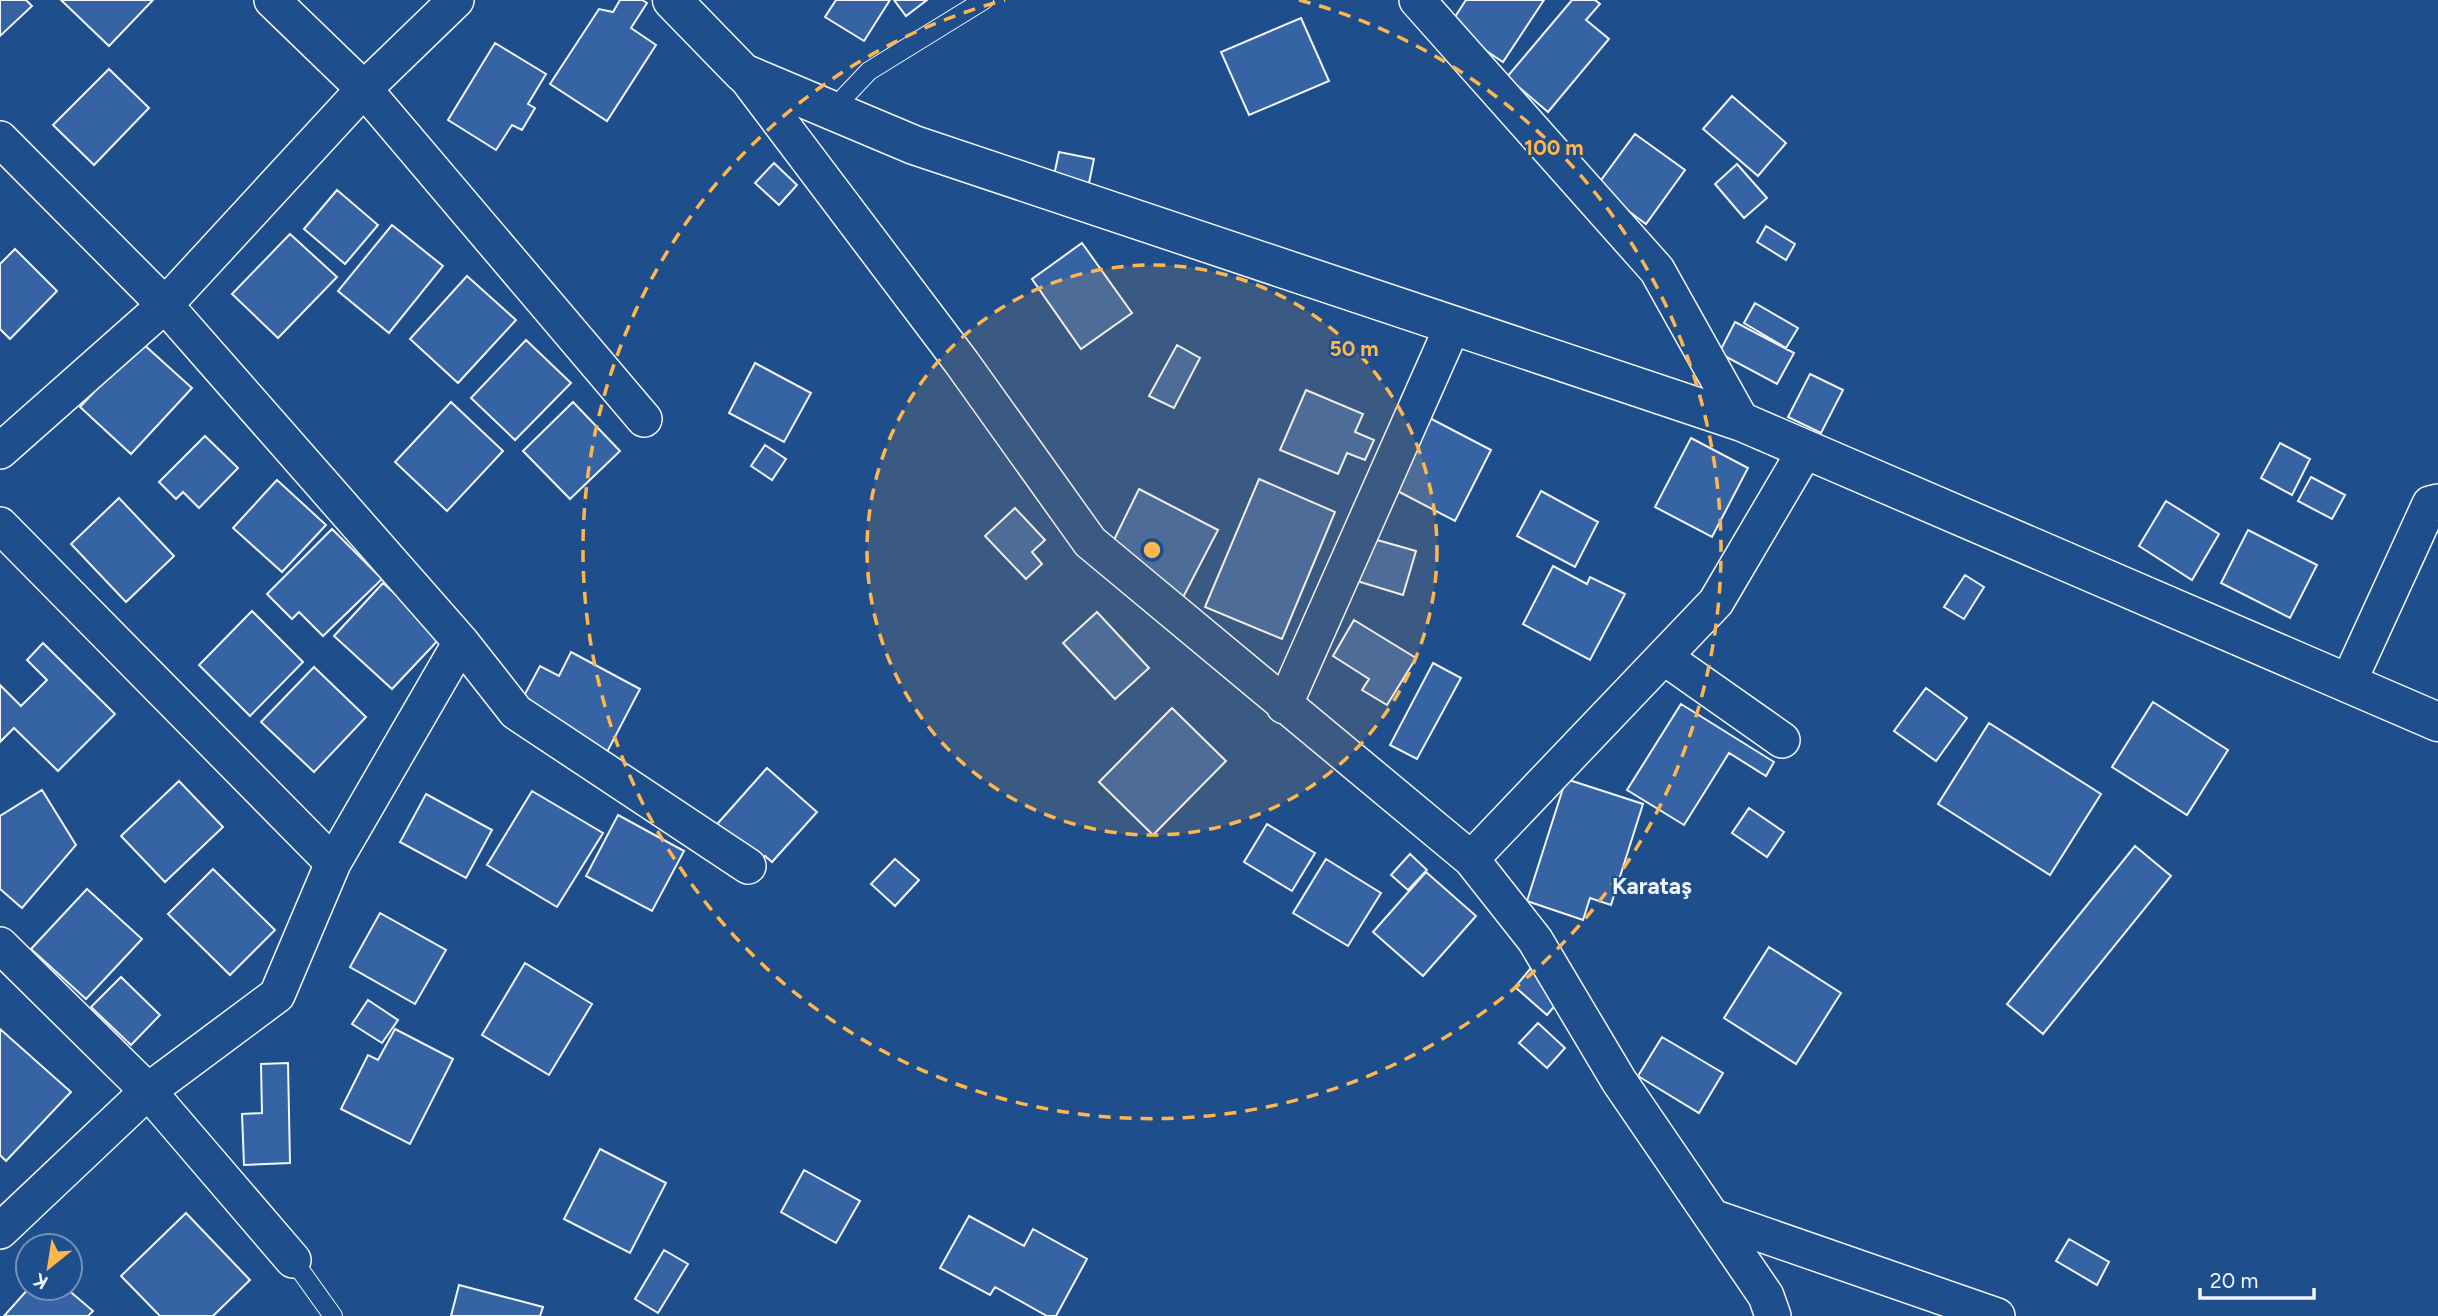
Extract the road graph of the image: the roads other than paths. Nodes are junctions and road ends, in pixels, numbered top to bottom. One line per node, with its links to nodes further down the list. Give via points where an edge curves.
1 (272, 0): 7 (street)
2 (456, 0): 7 (street)
3 (671, 0): 6 (street)
4 (984, 0): 8 (lane, via 869,71)
5 (1417, 0): 13 (street, via 1657,270)
6 (743, 73): 8 (street); 21 (street, via 962,363 1090,542)
7 (364, 89): 10 (street); 12 (street)
8 (832, 110): 11 (street, via 914,145)
9 (0, 139): 10 (street)
10 (165, 305): 15 (street); 18 (street)
11 (1453, 325): 13 (street); 21 (street)
12 (644, 419)
13 (1742, 422): 14 (street)
14 (1805, 449): 19 (street, via 1716,602); 20 (street)
15 (0, 451)
16 (2438, 502): 20 (street, via 2430,504)
17 (0, 525): 25 (street)
18 (461, 642): 25 (street); 26 (street, via 516,712)
19 (1664, 657): 23 (street); 24 (street)
20 (2348, 683): 22 (street)
21 (1284, 706): 24 (street)
22 (2438, 722)
23 (1782, 740)
24 (1471, 859): 29 (street, via 1535,940 1619,1081)
25 (333, 863): 28 (street, via 277,995)
26 (748, 866)
27 (0, 944): 28 (street)
28 (148, 1091): 30 (street); 31 (street)
29 (1712, 1217): 33 (street, via 1766,1296); 34 (street)
30 (0, 1231)
31 (293, 1260): 32 (lane)
32 (333, 1316)
33 (1773, 1316)
34 (1997, 1316)

